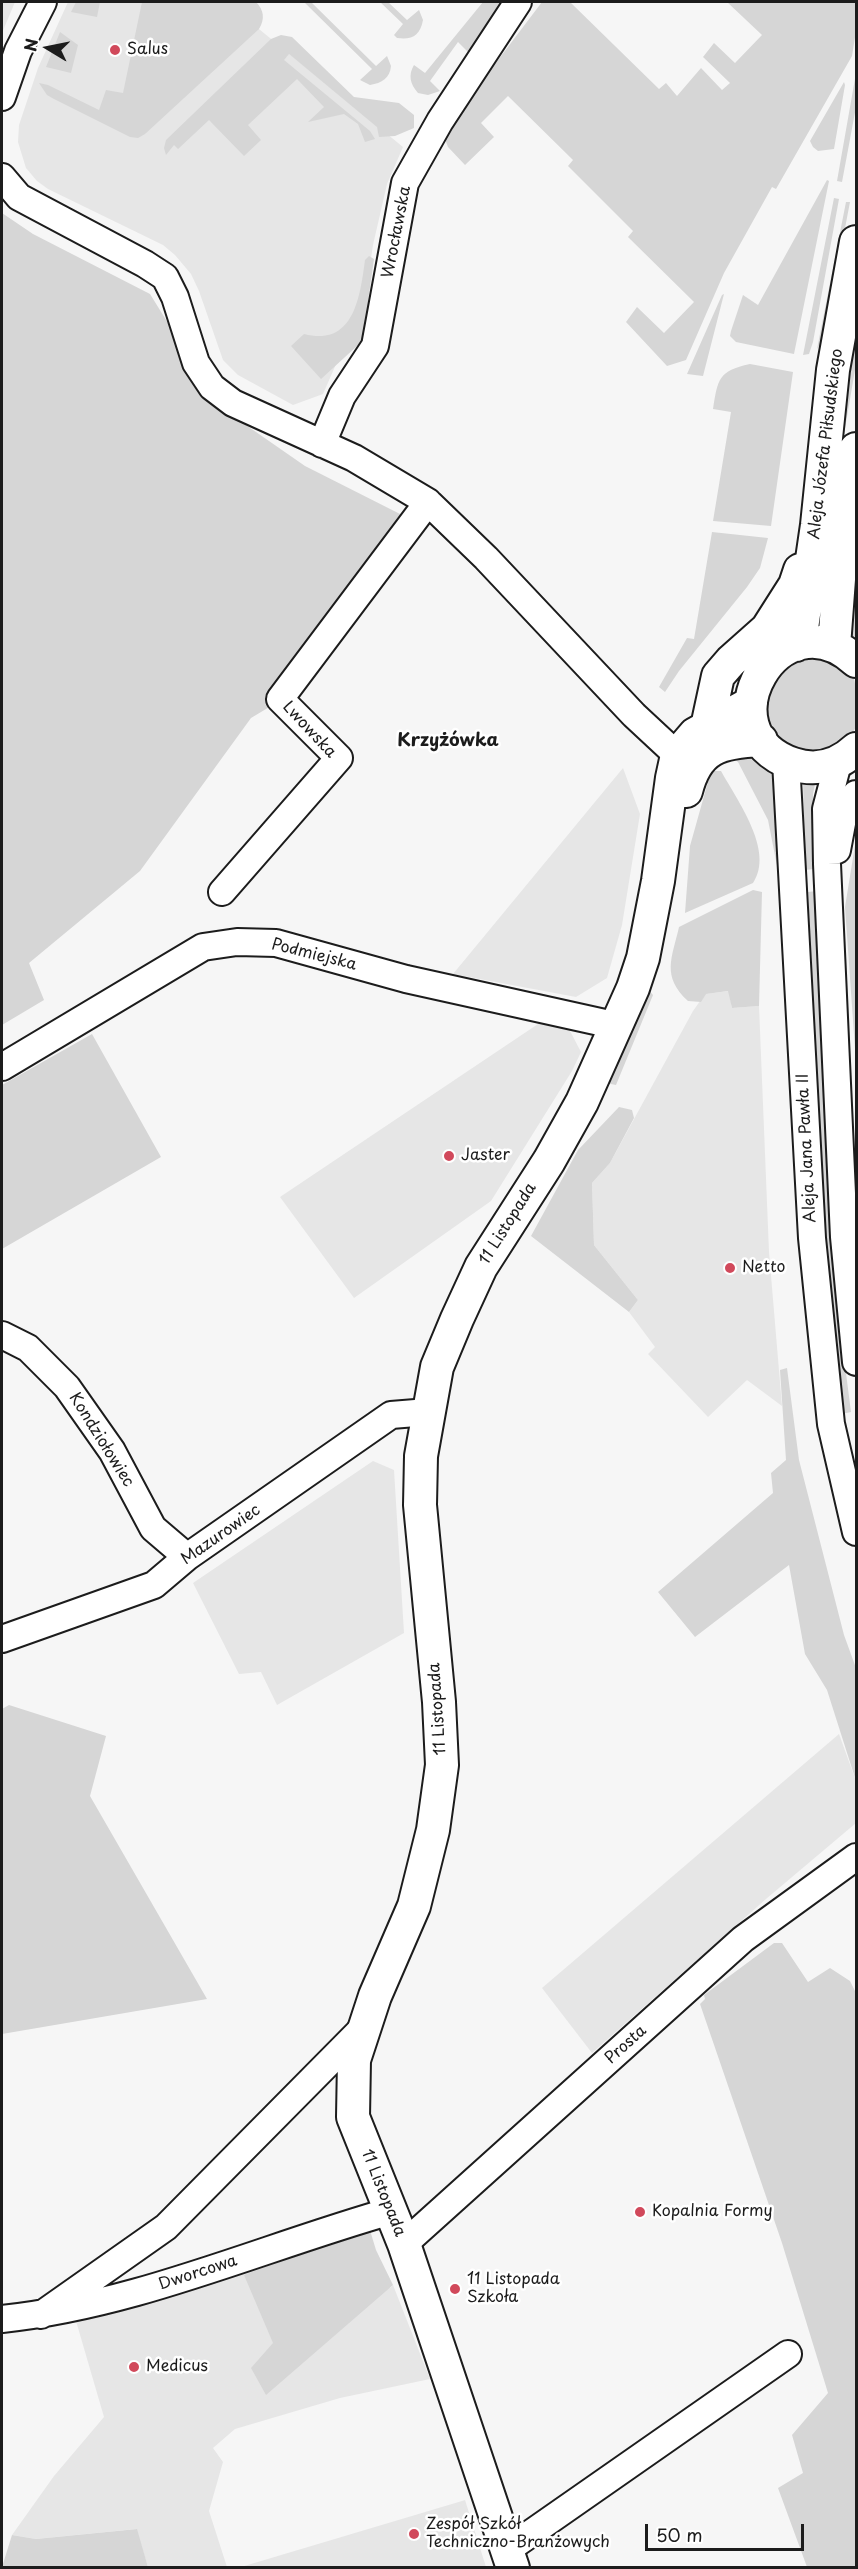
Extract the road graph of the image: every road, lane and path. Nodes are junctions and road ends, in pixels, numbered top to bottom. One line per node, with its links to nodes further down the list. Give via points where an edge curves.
1 (43, 2): 3 (street, via 18,51)
2 (518, 2): 6 (street, Wrocławska, via 440,121 405,183 375,346 342,396)
3 (2, 97)
4 (2, 177): 6 (street, via 19,197 165,277 196,363 212,387 233,403)
5 (856, 242): 9 (main road, Aleja Józefa Piłsudskiego, via 833,370)
6 (322, 444): 8 (street, via 354,458)
7 (856, 449): 11 (main road, Aleja Józefa Piłsudskiego, via 842,539)
8 (428, 502): 15 (street, via 634,715); 20 (street, Lwowska, via 279,699 339,758)
9 (817, 525): 10 (main road, Aleja Józefa Piłsudskiego); 13 (main road, via 795,585 780,612 718,676)
10 (796, 645): 11 (main road, via 815,643); 12 (main road, via 778,653 764,667 754,684)
11 (845, 654)
12 (751, 703): 13 (main road, 11 Listopada); 14 (main road, via 753,723)
13 (706, 727): 15 (main road, 11 Listopada)
14 (761, 740): 17 (main road); 19 (main road, 11 Listopada, via 721,744 699,761 689,777)
15 (678, 755): 19 (main road, 11 Listopada)
16 (847, 756): 17 (main road, via 816,767); 21 (street, Aleja Jana Pawła II, via 826,809)
17 (786, 761): 27 (street, Aleja Jana Pawła II, via 812,1238 831,1424)
18 (856, 794): 21 (street, via 843,818)
19 (658, 881): 22 (main road, 11 Listopada, via 643,958)
20 (222, 892)
21 (829, 906): 25 (street, Aleja Jana Pawła II, via 844,1237)
22 (618, 1026): 23 (street, Podmiejska, via 406,980 276,943 237,942 203,947); 26 (main road, 11 Listopada, via 549,1161 481,1267 437,1368)
23 (2, 1067)
24 (2, 1335): 28 (street, Kondziołowiec, via 28,1348 67,1387 112,1451 153,1528)
25 (856, 1362)
26 (428, 1412): 28 (street, Mazurowiec, via 391,1415); 31 (main road, 11 Listopada, via 421,1456 420,1505 442,1765 434,1830 414,1906)
27 (856, 1532)
28 (188, 1557): 29 (street, Mazurowiec, via 154,1585)
29 (2, 1639)
30 (856, 1857): 33 (street, Prosta, via 743,1939)
31 (362, 2029): 32 (main road, 11 Listopada, via 354,2060 353,2117); 34 (street, via 166,2227)
32 (391, 2211): 33 (main road, 11 Listopada); 34 (street, Dworcowa, via 142,2292)
33 (404, 2244): 37 (main road, 11 Listopada)
34 (41, 2315): 35 (street, Dworcowa)
35 (2, 2319)
36 (788, 2354): 37 (street, 11 Listopada)
37 (510, 2559)

